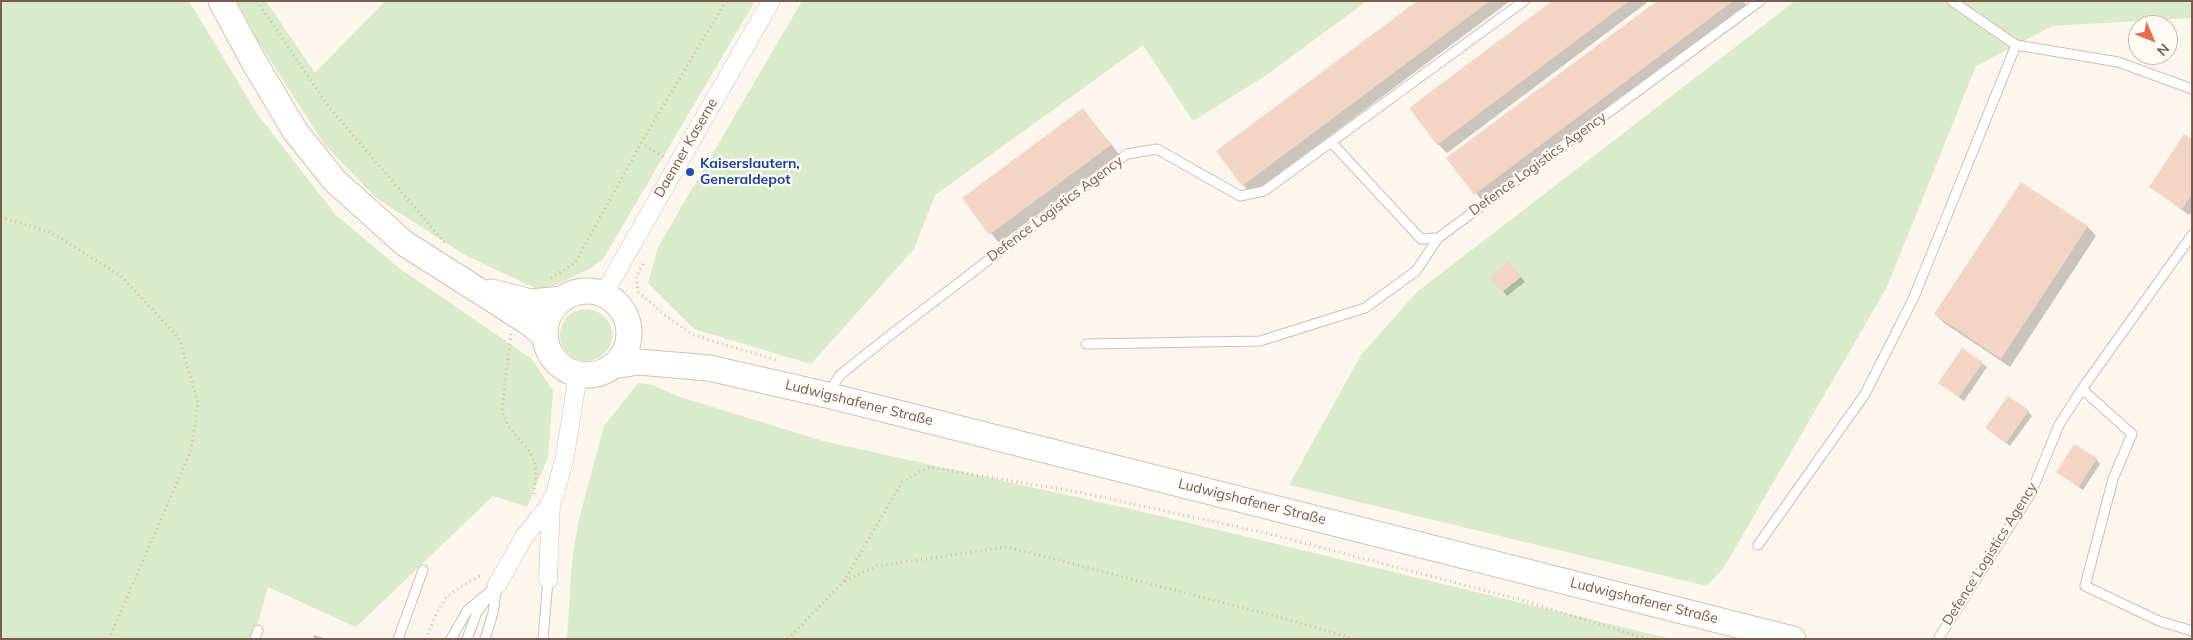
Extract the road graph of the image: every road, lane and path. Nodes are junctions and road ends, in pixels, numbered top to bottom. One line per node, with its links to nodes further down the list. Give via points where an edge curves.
1 (220, 1): 19 (street, via 295,131 335,181 404,243)
2 (257, 1): 16 (path, via 329,107)
3 (726, 1): 11 (path)
4 (771, 1): 20 (street, Daenner Kaserne)
5 (1524, 1): 10 (lane, Defence Logistics Agency)
6 (1760, 1): 15 (lane, Defence Logistics Agency)
7 (1952, 1): 8 (lane)
8 (2016, 45): 9 (lane, via 2118,62); 33 (lane, via 1914,297 1864,394)
9 (2192, 90)
10 (1331, 142): 15 (lane, via 1421,239); 31 (lane, Defence Logistics Agency, via 1264,191 1240,196 1158,149 1127,154 840,375)
11 (641, 143): 12 (path); 18 (path, via 575,263)
12 (665, 158)
13 (1, 217): 40 (path, via 50,232 121,276 179,338 198,403 191,450)
14 (2192, 235): 30 (lane, Defence Logistics Agency)
15 (1438, 238): 25 (lane, Defence Logistics Agency, via 1416,271 1365,308 1260,341)
16 (450, 247)
17 (645, 260): 26 (path, via 636,277 638,292 665,316 693,335)
18 (545, 280)
19 (474, 288): 21 (street, via 531,302); 24 (street)
20 (603, 295): 21 (street, via 580,292); 22 (street, via 620,308)
21 (563, 299): 24 (street, via 551,312)
22 (628, 327): 27 (street, via 624,352); 28 (street, Ludwigshafener Straße, via 650,345)
23 (511, 331): 32 (path, via 502,410 508,426 530,452 534,462 534,498)
24 (545, 336): 29 (street, via 553,358 564,369)
25 (1086, 344)
26 (777, 360)
27 (613, 366): 28 (street, Ludwigshafener Straße, via 639,362); 29 (street, via 596,374)
28 (709, 368): 31 (street, Ludwigshafener Straße)
29 (578, 374): 32 (street, via 564,456)
30 (2082, 389): 39 (lane, via 2132,434 2113,479 2085,586 2159,621); 51 (lane, Defence Logistics Agency, via 2059,425 2031,493)
31 (827, 395): 50 (street, Ludwigshafener Straße)
32 (552, 502): 36 (street); 38 (street, via 524,537)
33 (1758, 546)
34 (423, 570): 41 (lane)
35 (487, 570): 42 (path, via 446,598)
36 (548, 580): 46 (lane)
37 (844, 581): 47 (path); 48 (path, via 876,566 1006,547); 49 (path, via 902,482 929,467 1078,492 1266,533 1525,601)
38 (497, 584): 43 (lane, via 467,611); 44 (lane, via 477,612); 45 (lane)
39 (2192, 630)
40 (109, 639)
41 (398, 639)
42 (426, 639)
43 (451, 639)
44 (467, 639)
45 (485, 639)
46 (543, 639)
47 (788, 639)
48 (1355, 639)
49 (1648, 639)
50 (1793, 639)
51 (1938, 639)

